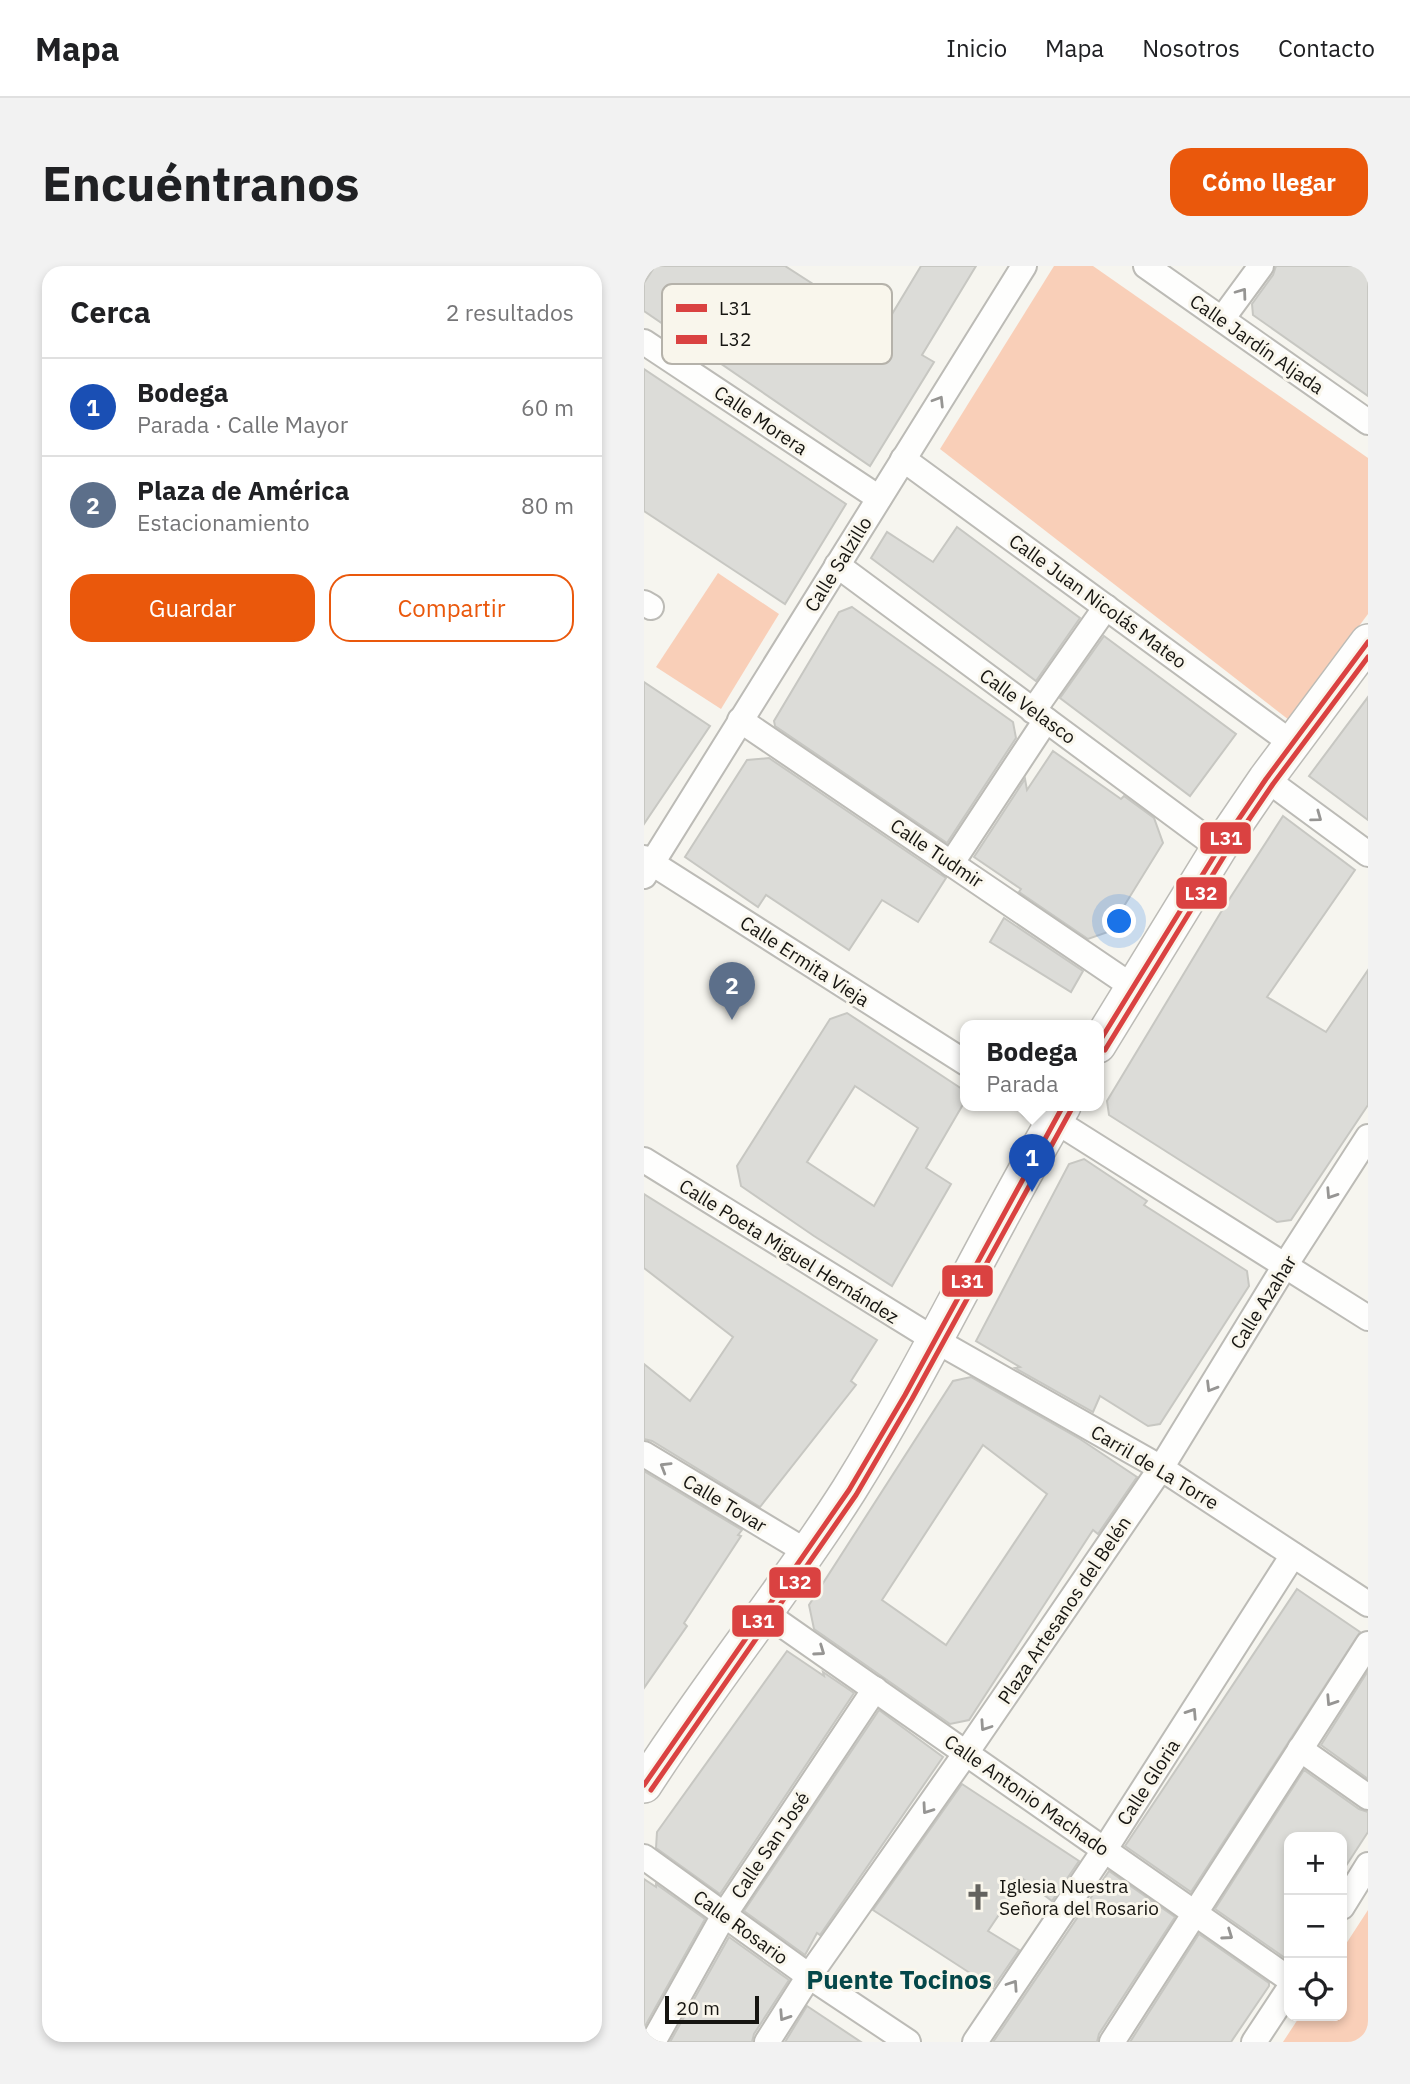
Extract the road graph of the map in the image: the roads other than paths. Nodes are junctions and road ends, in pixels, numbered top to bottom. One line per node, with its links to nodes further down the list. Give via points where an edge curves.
1 (1024, 266): 9 (street, Calle Salzillo, one-way to 1)
2 (1146, 266): 4 (street, Calle Jardín Aljada)
3 (1261, 266): 4 (street, one-way to 3)
4 (1222, 319): 8 (street, Calle Jardín Aljada)
5 (644, 342): 6 (street, Calle Morera)
6 (662, 354)
7 (677, 364): 10 (street, Calle Morera)
8 (1368, 422)
9 (903, 459): 10 (street, Calle Salzillo); 12 (street, Calle Juan Nicolás Mateo)
10 (879, 498): 11 (street, Calle Salzillo)
11 (837, 565): 14 (street, Calle Velasco); 15 (street, Calle Salzillo)
12 (1106, 607): 14 (street); 16 (street, Calle Juan Nicolás Mateo)
13 (1368, 642): 16 (main road)
14 (1040, 715): 18 (street, Calle Velasco); 20 (street)
15 (740, 720): 20 (street, Calle Tudmir); 21 (street, Calle Salzillo)
16 (1293, 744): 17 (main road)
17 (1266, 779): 18 (main road); 19 (street, one-way to 19)
18 (1219, 848): 22 (main road)
19 (1368, 854)
20 (951, 864): 22 (street, Calle Tudmir)
21 (647, 865): 24 (street, Calle Ermita Vieja)
22 (1133, 987): 23 (main road)
23 (1104, 1035)
24 (960, 1060)
25 (1050, 1111): 28 (street); 30 (main road)
26 (1368, 1137): 28 (street, Calle Azahar, one-way to 28)
27 (644, 1160): 30 (street, Calle Poeta Miguel Hernández)
28 (1286, 1264): 29 (street); 32 (street, Calle Azahar, one-way to 32)
29 (1368, 1318)
30 (935, 1340): 32 (street, Carril de La Torre); 33 (main road)
31 (644, 1454): 33 (street, Calle Tovar, one-way to 31)
32 (1161, 1468): 34 (street, Carril de La Torre); 40 (street, Plaza Artesanos del Belén, one-way to 40)
33 (807, 1552): 36 (main road)
34 (1293, 1555): 35 (street, Carril de La Torre); 43 (street, Calle Gloria, one-way to 34)
35 (1368, 1604)
36 (764, 1612): 38 (street, Calle Antonio Machado, one-way to 38); 41 (main road)
37 (1368, 1644): 39 (street, one-way to 39)
38 (875, 1689): 40 (street, Calle Antonio Machado); 48 (street, Calle San José)
39 (1300, 1749): 42 (street); 47 (street)
40 (966, 1753): 43 (street, Calle Antonio Machado); 50 (street, Plaza Artesanos del Belén, one-way to 50)
41 (644, 1785)
42 (1368, 1797)
43 (1105, 1849): 47 (street, Calle Antonio Machado); 56 (street, Calle Gloria, one-way to 43)
44 (644, 1857): 48 (street, Calle Rosario)
45 (1368, 1865): 46 (street)
46 (1347, 1899)
47 (1195, 1912): 49 (street, Calle Antonio Machado, one-way to 49); 57 (street)
48 (724, 1915): 50 (street, Calle Rosario); 53 (street, Calle San José)
49 (1284, 1975)
50 (809, 1976): 52 (street, Calle Rosario); 54 (street, Plaza Artesanos del Belén, one-way to 54)
51 (1284, 1997): 58 (street)
52 (880, 2034): 55 (street, Calle Rosario)
53 (653, 2042)
54 (766, 2042)
55 (908, 2042)
56 (975, 2042)
57 (1112, 2042)
58 (1254, 2042)

